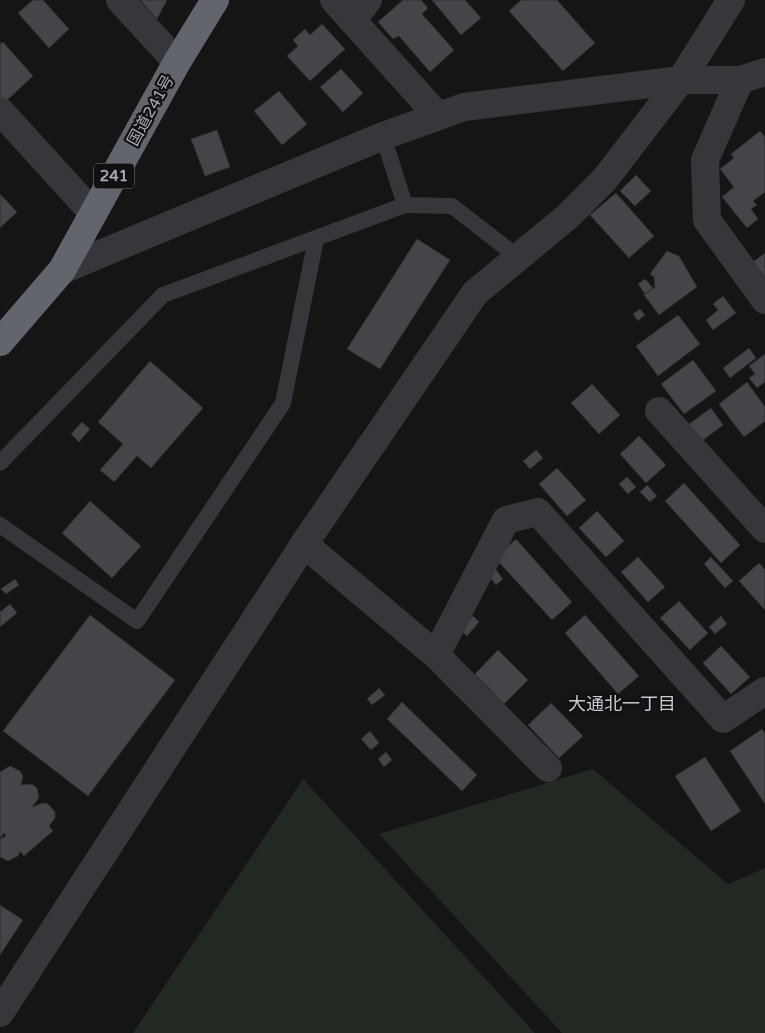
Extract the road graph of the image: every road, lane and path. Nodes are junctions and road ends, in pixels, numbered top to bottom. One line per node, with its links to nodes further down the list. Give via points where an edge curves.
1 (120, 0): 6 (street)
2 (215, 0): 6 (highway, 国道241号 / 241)
3 (334, 0): 5 (street)
4 (731, 0): 8 (street)
5 (360, 10): 11 (street)
6 (176, 62): 14 (highway, 国道241号 / 241)
7 (765, 72): 9 (street)
8 (681, 80): 9 (street); 11 (street, via 464,107); 16 (street, via 605,179)
9 (740, 80): 18 (street, via 705,160 707,220)
10 (0, 111): 14 (street)
11 (438, 116): 12 (street)
12 (383, 136): 13 (lane); 17 (street)
13 (405, 205): 15 (lane); 16 (lane, via 452,206)
14 (93, 213): 17 (highway, 国道241号 / 241)
15 (316, 239): 21 (lane, via 163,295); 22 (lane, via 283,403 137,621)
16 (519, 258): 24 (street, via 474,293)
17 (62, 270): 19 (highway, 国道241号 / 241)
18 (765, 300)
19 (0, 342)
20 (659, 411): 23 (street)
21 (0, 463)
22 (0, 525)
23 (765, 529)
24 (304, 544): 25 (street); 28 (street)
25 (436, 655): 26 (street, via 506,520 538,512 723,719); 27 (street)
26 (765, 692)
27 (548, 768)
28 (0, 1013)

